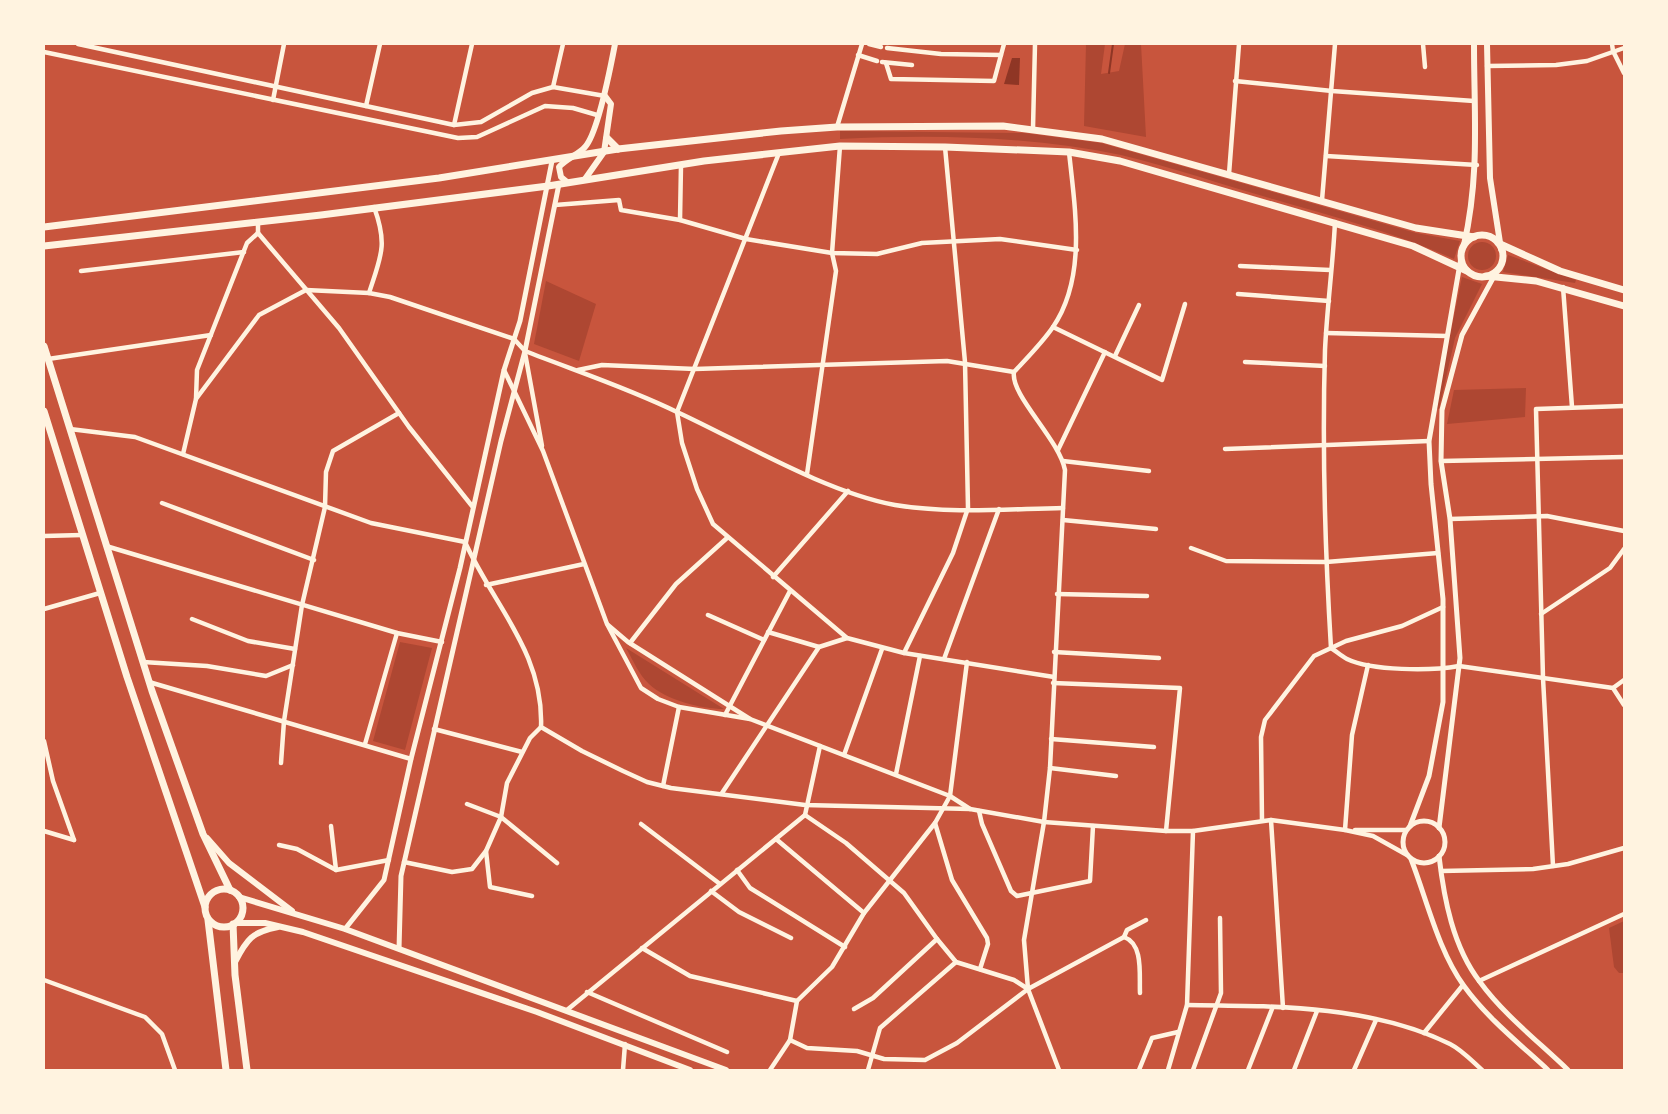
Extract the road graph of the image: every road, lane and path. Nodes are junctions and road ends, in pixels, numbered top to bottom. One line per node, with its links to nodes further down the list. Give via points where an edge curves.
1 (78, 44): 23 (street)
2 (118, 44): 23 (street)
3 (284, 44): 32 (street)
4 (380, 44): 38 (street)
5 (472, 44): 40 (street)
6 (563, 44): 33 (street)
7 (615, 44): 35 (main road)
8 (862, 44): 24 (street)
9 (869, 44): 20 (street)
10 (915, 44): 20 (street)
11 (1004, 44): 25 (street)
12 (1035, 44): 42 (street)
13 (1239, 44): 31 (street)
14 (1335, 44): 34 (street)
15 (1423, 44): 29 (street)
16 (1474, 44): 37 (main road)
17 (1487, 44): 28 (main road)
18 (1612, 44): 21 (street)
19 (1624, 48): 21 (street)
20 (913, 50): 25 (street)
21 (1613, 51): 28 (street, via 1587,61 1556,65); 30 (street)
22 (44, 52): 36 (street)
23 (118, 52): 32 (street)
24 (858, 55): 26 (street); 41 (street)
25 (1001, 55): 26 (street, via 994,81 891,79)
26 (882, 62): 27 (street)
27 (912, 65)
28 (1487, 66): 72 (main road, via 1490,178)
29 (1425, 67)
30 (1624, 73)
31 (1235, 81): 34 (street); 55 (street)
32 (276, 87): 36 (street); 38 (street)
33 (553, 87): 35 (street); 40 (street, via 532,93 481,122)
34 (1332, 92): 37 (street); 50 (street)
35 (605, 96): 39 (main road); 43 (main road, via 610,104)
36 (273, 100): 39 (street, via 458,138 477,137 545,106)
37 (1474, 101): 54 (main road)
38 (366, 106): 40 (street)
39 (597, 115): 51 (main road, via 585,147)
40 (454, 125)
41 (837, 127): 42 (main road); 46 (main road)
42 (1033, 128): 55 (main road, via 1102,139)
43 (607, 138): 46 (main road); 47 (main road)
44 (840, 146): 45 (main road); 49 (main road); 75 (street)
45 (945, 147): 48 (main road); 70 (street)
46 (618, 149): 47 (main road)
47 (604, 152): 51 (main road); 56 (main road)
48 (1070, 152): 64 (main road, via 1120,161); 73 (street)
49 (779, 153): 53 (main road); 69 (street)
50 (1326, 156): 54 (street); 60 (street)
51 (566, 159): 52 (main road); 57 (main road, via 559,172)
52 (552, 162): 59 (street); 66 (main road)
53 (681, 165): 56 (main road); 63 (street)
54 (1477, 165): 68 (main road)
55 (1229, 174): 60 (main road)
56 (585, 179): 57 (main road)
57 (567, 182): 58 (main road)
58 (559, 184): 59 (main road); 61 (street)
59 (548, 186): 62 (main road); 96 (street)
60 (1322, 200): 68 (main road, via 1416,228)
61 (555, 205): 63 (street, via 619,200 621,210); 98 (street)
62 (374, 207): 65 (main road); 86 (street, via 383,247)
63 (680, 220): 69 (street)
64 (1335, 221): 78 (main road, via 1413,246); 79 (street)
65 (258, 223): 67 (street); 71 (main road)
66 (44, 227)
67 (258, 233): 74 (street); 84 (street)
68 (1470, 237): 72 (main road, via 1487,236); 76 (main road)
69 (746, 239): 75 (street); 106 (street)
70 (953, 240): 73 (street, via 1000,239); 75 (street, via 877,254); 102 (street)
71 (44, 246)
72 (1500, 246): 82 (main road, via 1502,263); 85 (main road, via 1560,271)
73 (1077, 250): 92 (street, via 1065,306)
74 (244, 252): 80 (street); 94 (street)
75 (832, 253): 104 (street, via 836,271)
76 (1461, 258): 78 (street); 81 (main road)
77 (1240, 266): 79 (street)
78 (1459, 267): 81 (main road); 95 (street)
79 (1330, 270): 88 (street)
80 (81, 271)
81 (1467, 271): 82 (main road)
82 (1490, 277): 83 (main road); 127 (street, via 1462,335 1442,410)
83 (1563, 287): 91 (main road); 113 (street)
84 (306, 290): 86 (street); 111 (street, via 259,315); 116 (street, via 339,328)
85 (1624, 290)
86 (369, 293): 96 (street)
87 (1239, 294): 88 (street)
88 (1329, 301): 93 (street)
89 (1185, 304): 100 (street, via 1162,380)
90 (1139, 305): 100 (street)
91 (1624, 306)
92 (1053, 327): 99 (street); 109 (street)
93 (1326, 333): 95 (street); 105 (street)
94 (211, 335): 101 (street); 111 (street, via 198,370)
95 (1447, 336): 118 (street)
96 (514, 339): 98 (street); 107 (street)
97 (44, 346): 101 (main road)
98 (525, 351): 108 (street); 110 (street); 122 (street)
99 (1106, 352): 100 (street); 121 (street)
100 (1115, 356)
101 (48, 359): 117 (main road)
102 (965, 362): 104 (street); 109 (street); 134 (street)
103 (1245, 362): 105 (street)
104 (822, 366): 106 (street); 129 (street)
105 (1325, 366): 119 (street)
106 (695, 369): 108 (street, via 602,365); 115 (street)
107 (504, 370): 110 (street); 132 (street)
108 (575, 370): 115 (street)
109 (1014, 372): 121 (street, via 1014,386)
110 (514, 390): 122 (street); 151 (street)
111 (196, 399): 123 (street)
112 (1624, 406): 113 (street)
113 (1572, 407): 125 (street, via 1536,410)
114 (44, 411): 142 (main road)
115 (677, 412): 129 (street); 144 (street, via 697,489 713,524)
116 (399, 413): 132 (street); 133 (street, via 333,451 326,472)
117 (70, 429): 123 (street, via 135,437); 146 (main road)
118 (1429, 441): 119 (street); 149 (street)
119 (1324, 446): 120 (street); 152 (street)
120 (1225, 449)
121 (1058, 450): 126 (street)
122 (543, 451): 153 (street)
123 (183, 454): 133 (street)
124 (1624, 457): 125 (street)
125 (1539, 460): 127 (street); 137 (street)
126 (1063, 461): 128 (street); 135 (street)
127 (1441, 461): 138 (street)
128 (1149, 471)
129 (807, 474): 130 (street)
130 (848, 491): 134 (street, via 895,505); 154 (street)
131 (162, 503): 150 (street)
132 (472, 506): 145 (street)
133 (325, 507): 145 (street, via 371,523); 150 (street)
134 (968, 508): 136 (street); 178 (street, via 953,553)
135 (1063, 508): 136 (street); 139 (street)
136 (999, 509): 181 (street)
137 (1538, 516): 138 (street); 141 (street); 163 (street)
138 (1450, 519): 186 (street)
139 (1063, 520): 140 (street); 158 (street)
140 (1156, 529)
141 (1624, 531)
142 (82, 535): 143 (street); 157 (main road)
143 (44, 536)
144 (727, 538): 154 (street); 172 (street, via 676,584)
145 (465, 542): 151 (street); 171 (street)
146 (106, 546): 160 (street); 182 (main road)
147 (1191, 548): 152 (street, via 1226,561)
148 (1624, 549): 163 (street, via 1610,568)
149 (1438, 553): 152 (street); 161 (street)
150 (314, 560): 160 (street)
151 (473, 560): 155 (street); 202 (street)
152 (1326, 562): 174 (street)
153 (584, 564): 155 (street); 166 (street)
154 (773, 577): 156 (street)
155 (486, 585): 201 (street, via 535,672)
156 (790, 591): 167 (street); 169 (street)
157 (100, 593): 162 (street); 259 (main road)
158 (1057, 594): 159 (street); 177 (street)
159 (1147, 596)
160 (302, 605): 168 (street); 175 (street)
161 (1443, 607): 174 (street, via 1401,626 1346,640); 187 (street)
162 (44, 609)
163 (1541, 614): 189 (street)
164 (708, 615): 170 (street)
165 (192, 619): 175 (street, via 248,641)
166 (606, 624): 172 (street); 196 (street, via 641,688)
167 (768, 632): 170 (street); 173 (street)
168 (397, 633): 171 (street); 205 (street)
169 (847, 638): 173 (street); 176 (street)
170 (764, 640): 195 (street)
171 (442, 642): 210 (street)
172 (630, 643): 195 (street)
173 (819, 647): 200 (street)
174 (1331, 648): 185 (street, via 1346,659); 225 (street, via 1314,656 1265,720 1261,737)
175 (295, 649): 184 (street)
176 (882, 649): 178 (street); 209 (street)
177 (1054, 652): 180 (street); 188 (street)
178 (904, 653): 179 (street)
179 (920, 656): 181 (street); 213 (street)
180 (1159, 658)
181 (944, 659): 183 (street)
182 (143, 662): 184 (street, via 207,666 266,676); 191 (main road)
183 (967, 662): 188 (street); 217 (street)
184 (293, 665): 199 (street)
185 (1368, 665): 187 (street); 234 (street, via 1352,735)
186 (1459, 666): 187 (street); 189 (street); 233 (street)
187 (1443, 669): 232 (street, via 1443,702 1429,776)
188 (1053, 676): 192 (street)
189 (1543, 678): 193 (street); 248 (street)
190 (1624, 681): 193 (street)
191 (149, 682): 199 (street); 238 (main road)
192 (1053, 683): 203 (street); 236 (street, via 1180,688)
193 (1613, 688): 194 (street)
194 (1624, 705)
195 (730, 706): 197 (street); 198 (street)
196 (680, 707): 197 (street); 215 (street)
197 (725, 715): 198 (street)
198 (750, 719): 200 (street)
199 (284, 721): 205 (street); 211 (street)
200 (767, 726): 206 (street); 216 (street)
201 (541, 727): 208 (street); 215 (street, via 592,756)
202 (434, 729): 208 (street); 246 (street)
203 (1051, 740): 207 (street); 212 (street)
204 (44, 741): 235 (street, via 74,840)
205 (364, 744): 210 (street)
206 (820, 746): 209 (street); 219 (street)
207 (1154, 747)
208 (522, 752): 224 (street, via 507,783)
209 (844, 755): 213 (street)
210 (411, 759): 245 (street)
211 (281, 763)
212 (1050, 768): 214 (street); 227 (street)
213 (896, 774): 217 (street)
214 (1116, 776)
215 (663, 786): 216 (street)
216 (722, 793): 219 (street)
217 (950, 796): 220 (street); 221 (street)
218 (467, 804): 224 (street)
219 (805, 805): 221 (street); 223 (street)
220 (970, 810): 221 (street); 222 (street)
221 (940, 811): 228 (street)
222 (979, 811): 227 (street); 256 (street, via 1011,891 1017,896)
223 (805, 815): 239 (street); 252 (street)
224 (501, 817): 242 (street); 247 (street)
225 (1262, 820): 226 (street); 237 (street)
226 (1271, 820): 234 (street); 287 (street)
227 (1044, 822): 231 (street); 256 (street)
228 (935, 823): 252 (street); 277 (street, via 952,880 987,938)
229 (641, 824): 253 (street)
230 (331, 826): 249 (street)
231 (1093, 826): 236 (street); 256 (street, via 1090,881)
232 (1408, 828): 233 (street, via 1422,821); 234 (street); 244 (street, via 1402,843)
233 (1439, 828): 243 (street, via 1444,839)
234 (1345, 830): 244 (street, via 1373,836)
235 (44, 831)
236 (1166, 831): 237 (street)
237 (1193, 831): 285 (street)
238 (203, 834): 254 (main road); 261 (main road, via 229,863)
239 (776, 839): 250 (street); 260 (street)
240 (279, 845): 249 (street, via 297,849)
241 (1624, 848): 248 (street)
242 (486, 852): 246 (street, via 472,869 452,872); 257 (street, via 490,887)
243 (1439, 856): 244 (street, via 1429,862); 251 (street)
244 (1409, 857): 280 (street)
245 (389, 860): 249 (street); 268 (street, via 384,880)
246 (404, 862): 274 (street, via 400,876)
247 (557, 864)
248 (1553, 866): 251 (street)
249 (336, 870)
250 (737, 870): 253 (street); 272 (street, via 750,888)
251 (1441, 871): 279 (street, via 1457,939)
252 (888, 879): 260 (street); 271 (street, via 904,893)
253 (720, 884): 255 (street)
254 (230, 890): 258 (main road); 259 (main road, via 213,892)
255 (711, 891): 270 (street, via 739,912); 273 (street)
256 (1032, 895): 281 (street, via 1024,940)
257 (532, 896)
258 (238, 897): 261 (main road); 266 (main road, via 242,913)
259 (205, 907): 264 (main road)
260 (864, 913): 272 (street)
261 (298, 914): 268 (main road)
262 (1624, 914): 279 (street)
263 (1220, 918): 286 (street, via 1221,993)
264 (208, 920): 266 (main road, via 218,927); 300 (main road)
265 (1146, 920): 269 (street, via 1127,930)
266 (234, 924): 267 (main road, via 265,922); 275 (main road)
267 (284, 927): 275 (main road, via 260,930); 296 (main road)
268 (345, 929): 274 (main road)
269 (1124, 937): 281 (street); 283 (street, via 1138,951)
270 (791, 938)
271 (937, 939): 276 (street); 288 (street, via 873,998)
272 (845, 947): 284 (street, via 832,967)
273 (642, 948): 282 (street); 284 (street, via 690,976)
274 (399, 949): 290 (main road)
275 (235, 962): 301 (main road)
276 (956, 962): 277 (street); 298 (street, via 880,1028)
277 (980, 969): 281 (street)
278 (44, 980): 299 (street, via 145,1017 162,1034)
279 (1479, 981): 316 (street)
280 (1463, 985): 294 (street); 315 (street)
281 (1028, 989): 298 (street, via 957,1043 925,1060); 307 (street)
282 (588, 992): 290 (street); 297 (street)
283 (1140, 993)
284 (797, 1001): 295 (street)
285 (1186, 1005): 286 (street); 293 (street)
286 (1217, 1005): 289 (street); 310 (street)
287 (1283, 1008): 289 (street); 291 (street)
288 (854, 1009)
289 (1272, 1009): 311 (street)
290 (567, 1010): 304 (main road)
291 (1317, 1011): 292 (street); 312 (street)
292 (1376, 1020): 294 (street); 313 (street)
293 (1178, 1032): 308 (street, via 1152,1038); 309 (street)
294 (1424, 1033): 314 (street, via 1451,1045)
295 (790, 1040): 298 (street, via 807,1048); 305 (street)
296 (625, 1044): 302 (street); 303 (main road)
297 (727, 1052)
298 (871, 1055): 306 (street)
299 (175, 1071)
300 (226, 1071)
301 (247, 1071)
302 (623, 1071)
303 (690, 1071)
304 (726, 1071)
305 (770, 1071)
306 (868, 1071)
307 (1059, 1071)
308 (1139, 1071)
309 (1168, 1071)
310 (1193, 1071)
311 (1248, 1071)
312 (1294, 1071)
313 (1354, 1071)
314 (1482, 1071)
315 (1548, 1071)
316 (1568, 1071)

